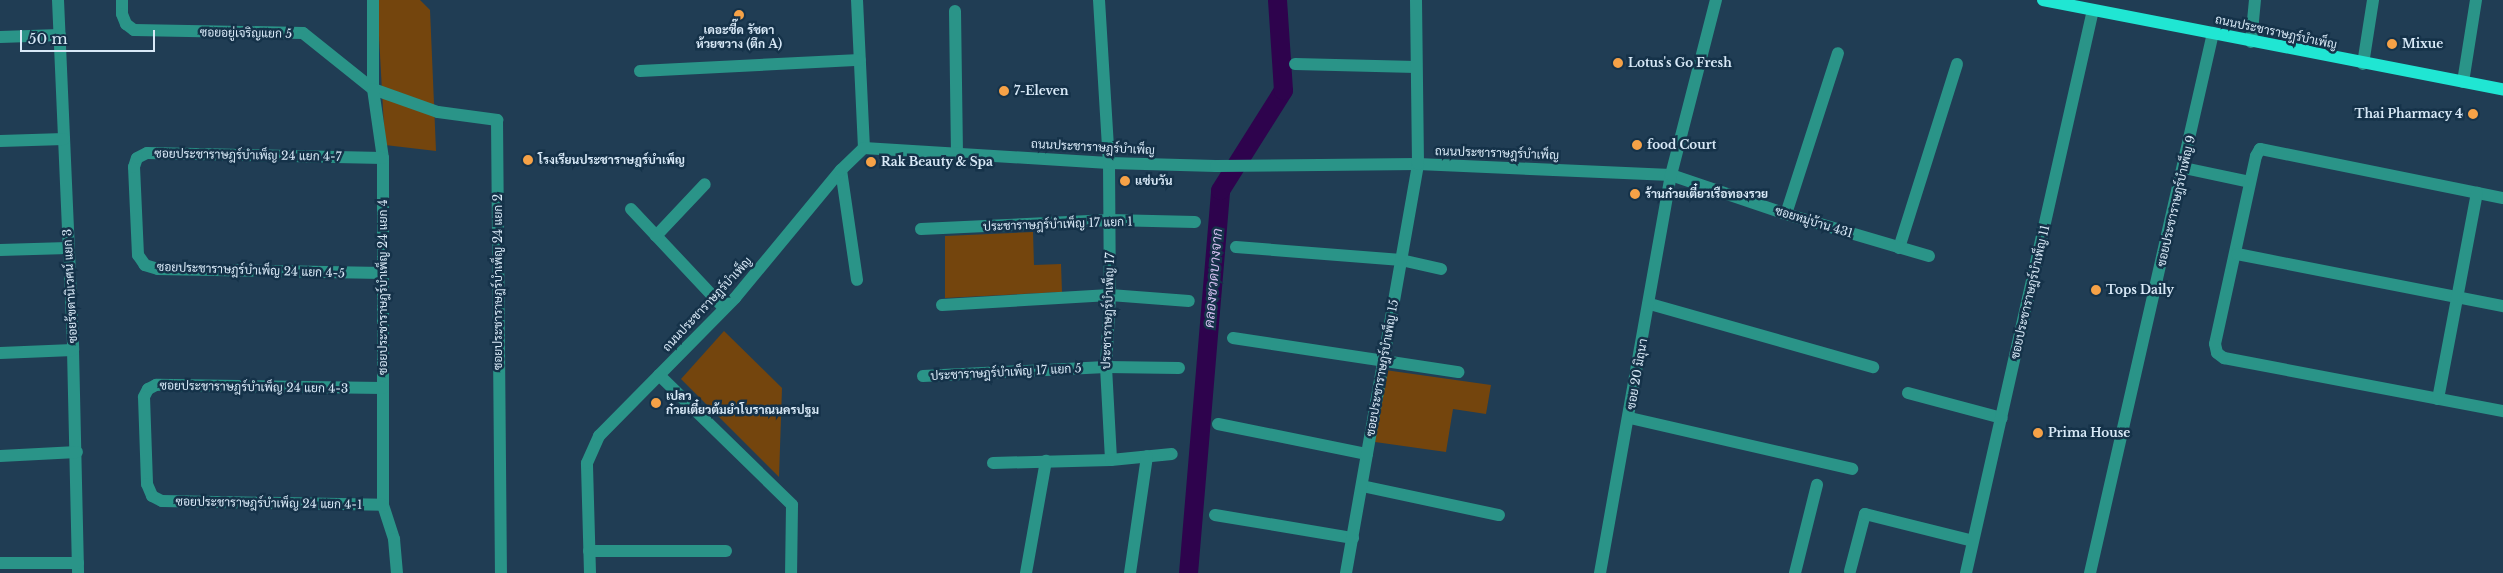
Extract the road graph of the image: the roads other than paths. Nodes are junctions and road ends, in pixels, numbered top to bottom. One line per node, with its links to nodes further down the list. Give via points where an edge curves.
1 (58, 0): 16 (street, ซอยร้ขดานิเวศน์ แยก 3)
2 (122, 0): 27 (street, ซอยอยู่เจริญแยก 5, via 122,14 126,24 134,30 303,33)
3 (373, 0): 27 (street, ซอยประชาราษฎร์บำเพ็ญ 24 แยก 4)
4 (858, 0): 20 (street)
5 (1099, 0): 34 (street, ประชาราษฎร์บำเพ็ญ 17)
6 (1416, 0): 24 (street, ซอยประชาราษฎร์บำเพ็ญ 15)
7 (1716, 0): 38 (street)
8 (2043, 0): 12 (main road, ถนนประชาราษฎร์บำเพ็ญ)
9 (2255, 0): 18 (street)
10 (2372, 0): 23 (street)
11 (2476, 0): 26 (street)
12 (2070, 3): 13 (main road, ถนนประชาราษฎร์บำเพ็ญ)
13 (2093, 10): 15 (main road, ถนนประชาราษฎร์บำเพ็ญ); 82 (street, ซอยประชาราษฎร์บำเพ็ญ 11)
14 (955, 11): 32 (street)
15 (2213, 33): 18 (main road, ถนนประชาราษฎร์บำเพ็ญ); 36 (street, ซอยประชาราษฎร์บำเพ็ญ 9)
16 (60, 35): 17 (street); 29 (street, ซอยร้ขดานิเวศน์ แยก 3)
17 (0, 37)
18 (2251, 42): 23 (main road, ถนนประชาราษฎร์บำเพ็ญ)
19 (1838, 53): 45 (street)
20 (860, 60): 25 (street); 31 (street)
21 (1295, 64): 24 (street)
22 (1957, 64): 52 (street)
23 (2363, 64): 26 (main road, ถนนประชาราษฎร์บำเพ็ญ)
24 (1416, 67): 35 (street, ซอยประชาราษฎร์บำเพ็ญ 15)
25 (640, 71)
26 (2463, 82): 28 (main road, ถนนประชาราษฎร์บำเพ็ญ)
27 (373, 89): 33 (street, ซอยประชาราษฎร์บำเพ็ญ 24 แยก 4); 107 (street, ซอยประชาราษฎร์บำเพ็ญ 24 แยก 2, via 438,112 498,120)
28 (2503, 89)
29 (64, 139): 30 (street); 51 (street, ซอยร้ขดานิเวศน์ แยก 3)
30 (0, 140)
31 (864, 148): 32 (street, ถนนประชาราษฎร์บำเพ็ญ); 37 (street, ถนนประชาราษฎร์บำเพ็ญ)
32 (957, 153): 34 (street, ถนนประชาราษฎร์บำเพ็ญ)
33 (383, 158): 44 (street, ซอยประชาราษฎร์บำเพ็ญ 24 แยก 4-7, via 147,153 137,158 134,167); 58 (street, ซอยประชาราษฎร์บำเพ็ญ 24 แยก 4)
34 (1108, 163): 35 (street, ถนนประชาราษฎร์บำเพ็ญ, via 1216,166); 46 (street, ประชาราษฎร์บำเพ็ญ 17)
35 (1418, 164): 38 (street, ถนนประชาราษฎร์บำเพ็ญ); 56 (street, ซอยประชาราษฎร์บำเพ็ญ 15)
36 (2184, 168): 39 (street); 116 (street, ซอยประชาราษฎร์บำเพ็ญ 9)
37 (841, 170): 59 (street); 66 (street, ถนนประชาราษฎร์บำเพ็ญ)
38 (1672, 175): 45 (street, ซอยหมู่บ้าน 431); 63 (street, ซอย 20 มิถุนา)
39 (2250, 182): 41 (street, via 2260,149 2270,148); 54 (street)
40 (705, 184): 49 (street)
41 (2477, 193): 42 (street); 61 (street)
42 (2503, 198)
43 (631, 209): 49 (street)
44 (136, 211): 58 (street, ซอยประชาราษฎร์บำเพ็ญ 24 แยก 4-5, via 138,255 146,265 158,269)
45 (1786, 214): 52 (street, ซอยหมู่บ้าน 431)
46 (1110, 220): 47 (street, ประชาราษฎร์บำเพ็ญ 17 แยก 1); 48 (street, ประชาราษฎร์บำเพ็ญ 17 แยก 1); 60 (street, ประชาราษฎร์บำเพ็ญ 17)
47 (1195, 222)
48 (922, 229)
49 (656, 236): 66 (street)
50 (1236, 247): 56 (street)
51 (68, 248): 53 (street); 68 (street, ซอยร้ขดานิเวศน์ แยก 3)
52 (1899, 248): 55 (street, ซอยหมู่บ้าน 431)
53 (0, 250)
54 (2237, 254): 61 (street); 79 (street, via 2215,344 2217,353 2224,358)
55 (1929, 256)
56 (1401, 260): 57 (street); 70 (street, ซอยประชาราษฎร์บำเพ็ญ 15)
57 (1441, 268)
58 (383, 273): 77 (street, ซอยประชาราษฎร์บำเพ็ญ 24 แยก 4)
59 (857, 280)
60 (1110, 294): 62 (street); 64 (street); 71 (street, ประชาราษฎร์บำเพ็ญ 17)
61 (2456, 297): 65 (street); 79 (street)
62 (1189, 301)
63 (1650, 304): 72 (street); 81 (street, ซอย 20 มิถุนา)
64 (942, 305)
65 (2503, 306)
66 (724, 308): 75 (street, ถนนประชาราษฎร์บำเพ็ญ)
67 (1234, 338): 70 (street)
68 (73, 350): 69 (street); 85 (street, ซอยร้ขดานิเวศน์ แยก 3)
69 (0, 353)
70 (1383, 362): 74 (street); 87 (street, ซอยประชาราษฎร์บำเพ็ญ 15)
71 (1106, 366): 73 (street, ประชาราษฎร์บำเพ็ญ 17 แยก 5); 76 (street, ประชาราษฎร์บำเพ็ญ 17 แยก 5); 90 (street, ประชาราษฎร์บำเพ็ญ 17)
72 (1874, 367)
73 (1179, 368)
74 (1458, 372)
75 (659, 375): 101 (street, ถนนประชาราษฎร์บำเพ็ญ, via 599,436 591,450 586,480); 109 (street, via 792,505)
76 (923, 376)
77 (383, 388): 84 (street, ซอยประชาราษฎร์บำเพ็ญ 24 แยก 4-3, via 156,385 148,389 144,397); 96 (street, ซอยประชาราษฎร์บำเพ็ญ 24 แยก 4)
78 (1908, 393): 82 (street)
79 (2438, 399): 80 (street)
80 (2503, 411)
81 (1630, 418): 93 (street); 113 (street, ซอย 20 มิถุนา)
82 (2002, 418): 100 (street, ซอยประชาราษฎร์บำเพ็ญ 11)
83 (1218, 424): 87 (street)
84 (146, 440): 96 (street, ซอยประชาราษฎร์บำเพ็ญ 24 แยก 4-1, via 147,484 152,496 162,501)
85 (77, 452): 88 (street); 104 (street, ซอยร้ขดานิเวศน์ แยก 3)
86 (1172, 454): 89 (street)
87 (1367, 454): 95 (street, ซอยประชาราษฎร์บำเพ็ญ 15)
88 (0, 456)
89 (1147, 456): 90 (street); 111 (street)
90 (1111, 460): 91 (street)
91 (1046, 461): 92 (street); 110 (street)
92 (993, 463)
93 (1852, 469)
94 (1817, 485): 114 (street)
95 (1362, 486): 98 (street); 99 (street, ซอยประชาราษฎร์บำเพ็ญ 15)
96 (383, 505): 106 (street, ซอยประชาราษฎร์บำเพ็ญ 24 แยก 4, via 394,538)
97 (1215, 515): 99 (street)
98 (1499, 515)
99 (1352, 538): 112 (street, ซอยประชาราษฎร์บำเพ็ญ 15)
100 (1973, 541): 105 (street, via 1865,514); 115 (street, ซอยประชาราษฎร์บำเพ็ญ 11)
101 (589, 551): 102 (street); 108 (street, ถนนประชาราษฎร์บำเพ็ญ)
102 (726, 551)
103 (0, 563): 104 (street)
104 (78, 568)
105 (1850, 571)
106 (397, 573)
107 (501, 573)
108 (590, 573)
109 (791, 573)
110 (1026, 573)
111 (1130, 573)
112 (1346, 573)
113 (1600, 573)
114 (1795, 573)
115 (1966, 573)
116 (2090, 573)

